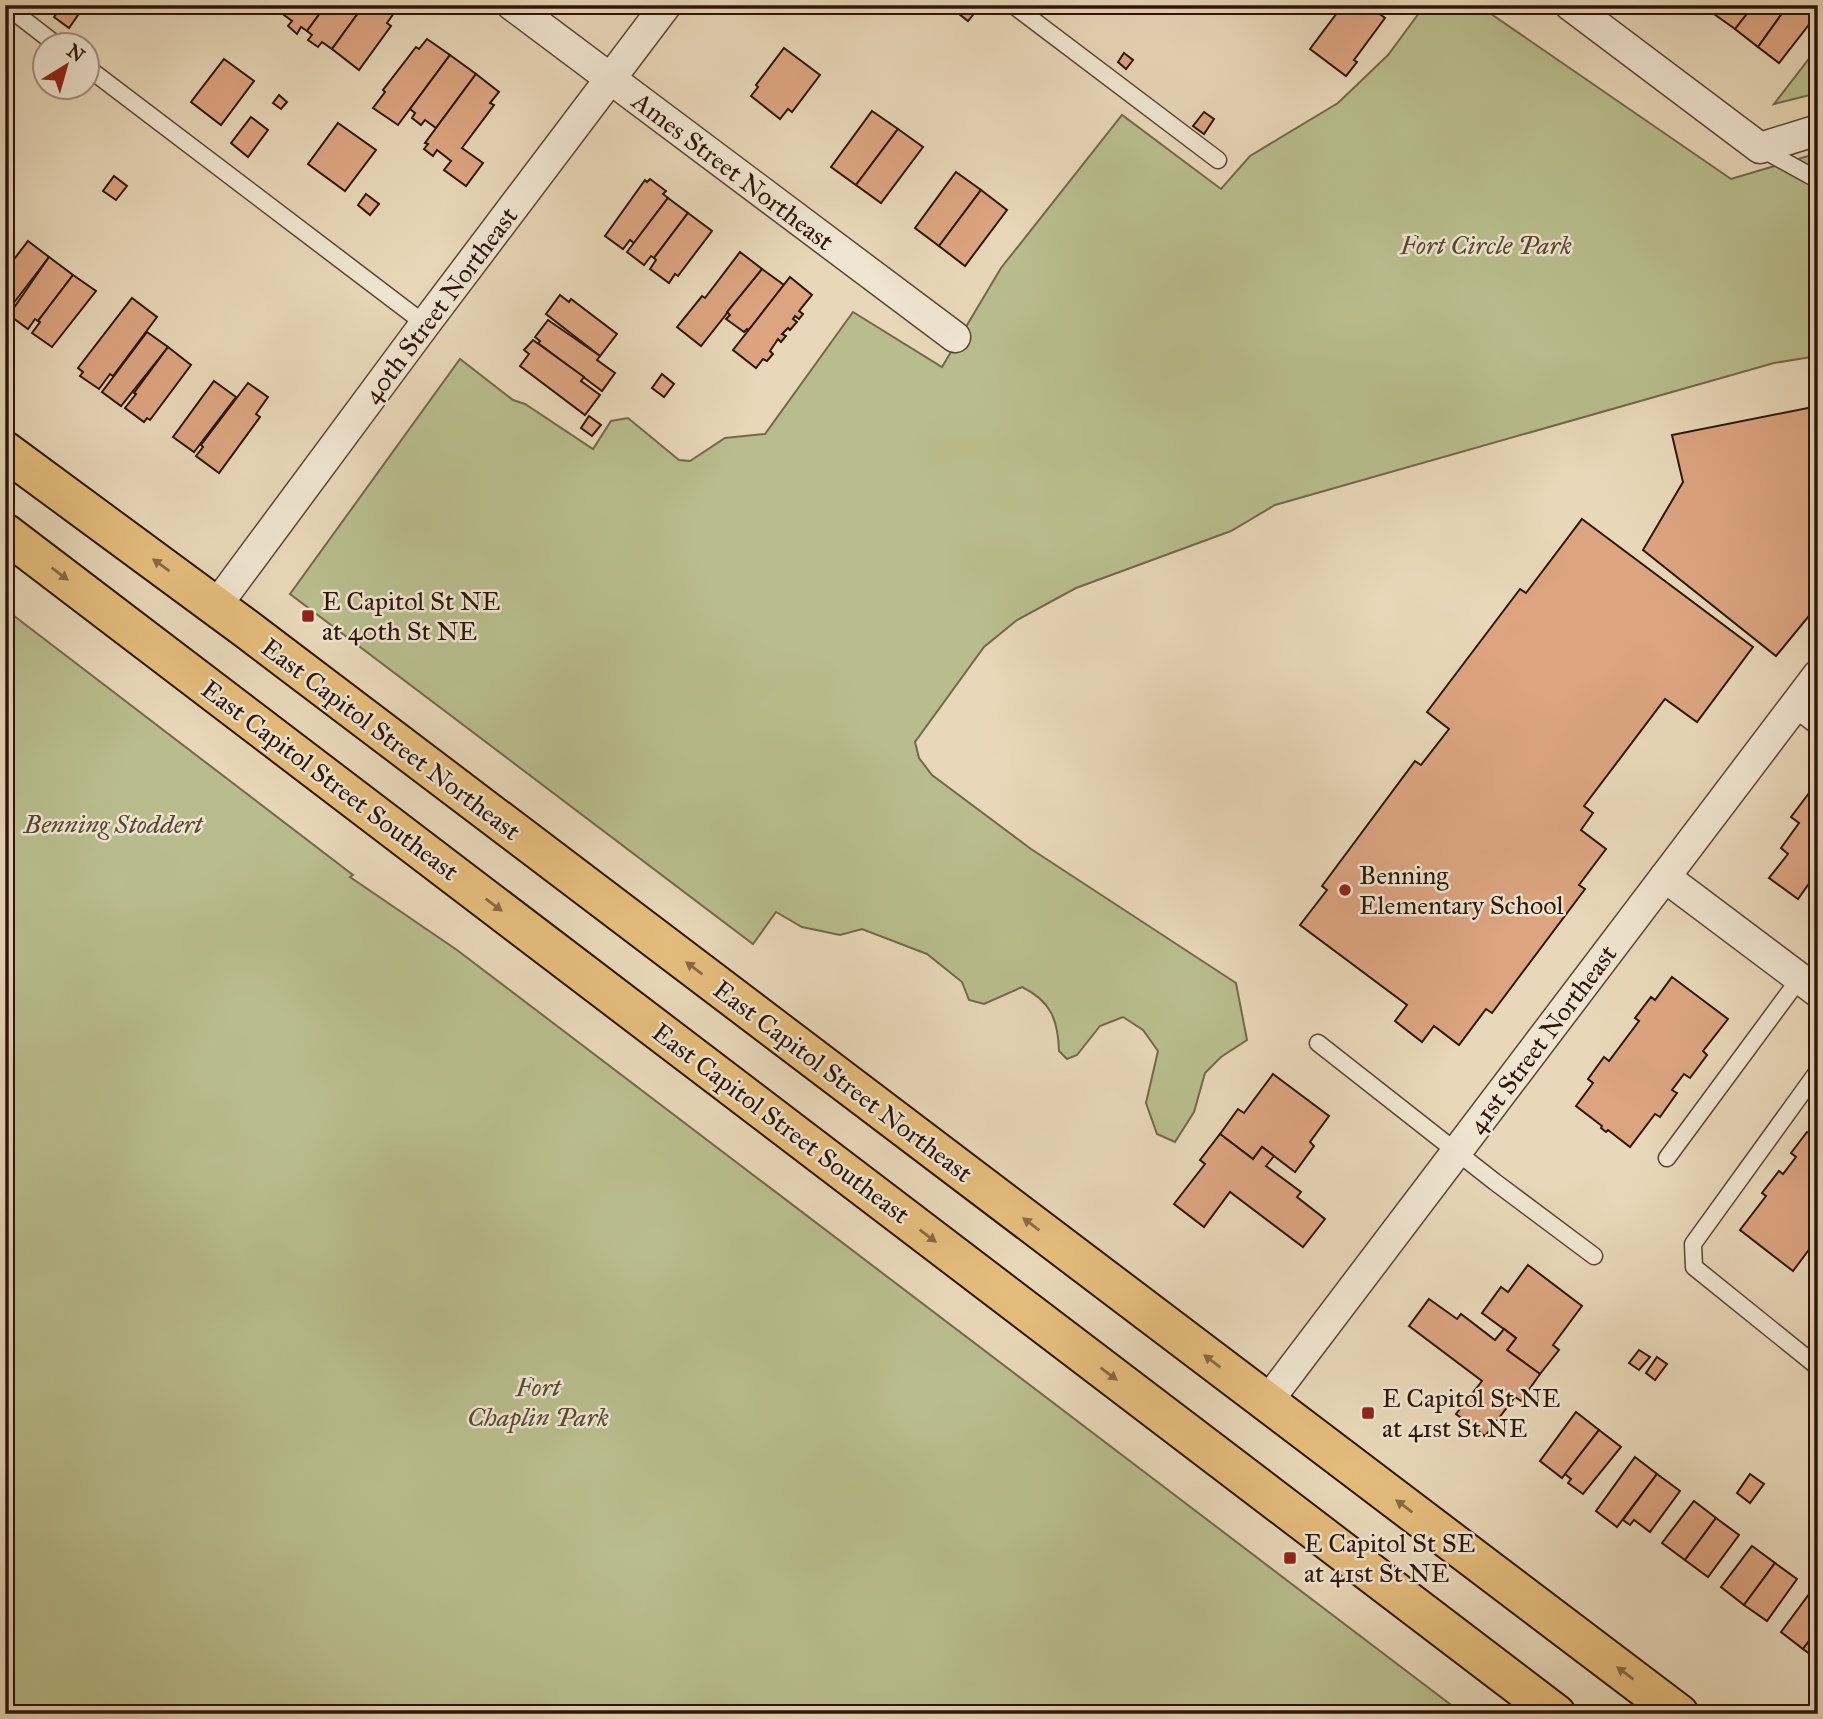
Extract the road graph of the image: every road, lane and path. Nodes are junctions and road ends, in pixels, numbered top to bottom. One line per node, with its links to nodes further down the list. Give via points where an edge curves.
1 (5, 5): 6 (lane)
2 (512, 5): 8 (street, Ames Street Northeast)
3 (666, 5): 8 (street, 40th Street Northeast)
4 (1013, 5): 11 (lane)
5 (1570, 5): 10 (street)
6 (40, 32)
7 (102, 79): 13 (lane)
8 (610, 79): 13 (street, 40th Street Northeast); 14 (street, Ames Street Northeast)
9 (1818, 130): 10 (street)
10 (1760, 148): 12 (lane)
11 (1219, 160)
12 (1818, 180)
13 (425, 324): 17 (street, 40th Street Northeast)
14 (955, 337)
15 (5, 451): 17 (main road, East Capitol Street Northeast, one-way to 15)
16 (5, 533): 30 (main road, East Capitol Street Southeast, one-way to 30)
17 (216, 606): 29 (main road, East Capitol Street Northeast, one-way to 17)
18 (1818, 676): 19 (street, 41st Street Northeast)
19 (1793, 708): 20 (lane); 21 (street, 41st Street Northeast)
20 (1818, 727)
21 (1665, 877): 22 (street); 25 (street, 41st Street Northeast)
22 (1809, 985): 26 (lane)
23 (1318, 1043): 25 (lane)
24 (1818, 1071): 28 (lane, via 1693,1244 1694,1267)
25 (1457, 1152): 27 (lane); 29 (street, 41st Street Northeast)
26 (1667, 1158)
27 (1594, 1256)
28 (1818, 1367)
29 (1267, 1402): 31 (main road, East Capitol Street Northeast, one-way to 29)
30 (1556, 1714)
31 (1679, 1714)

